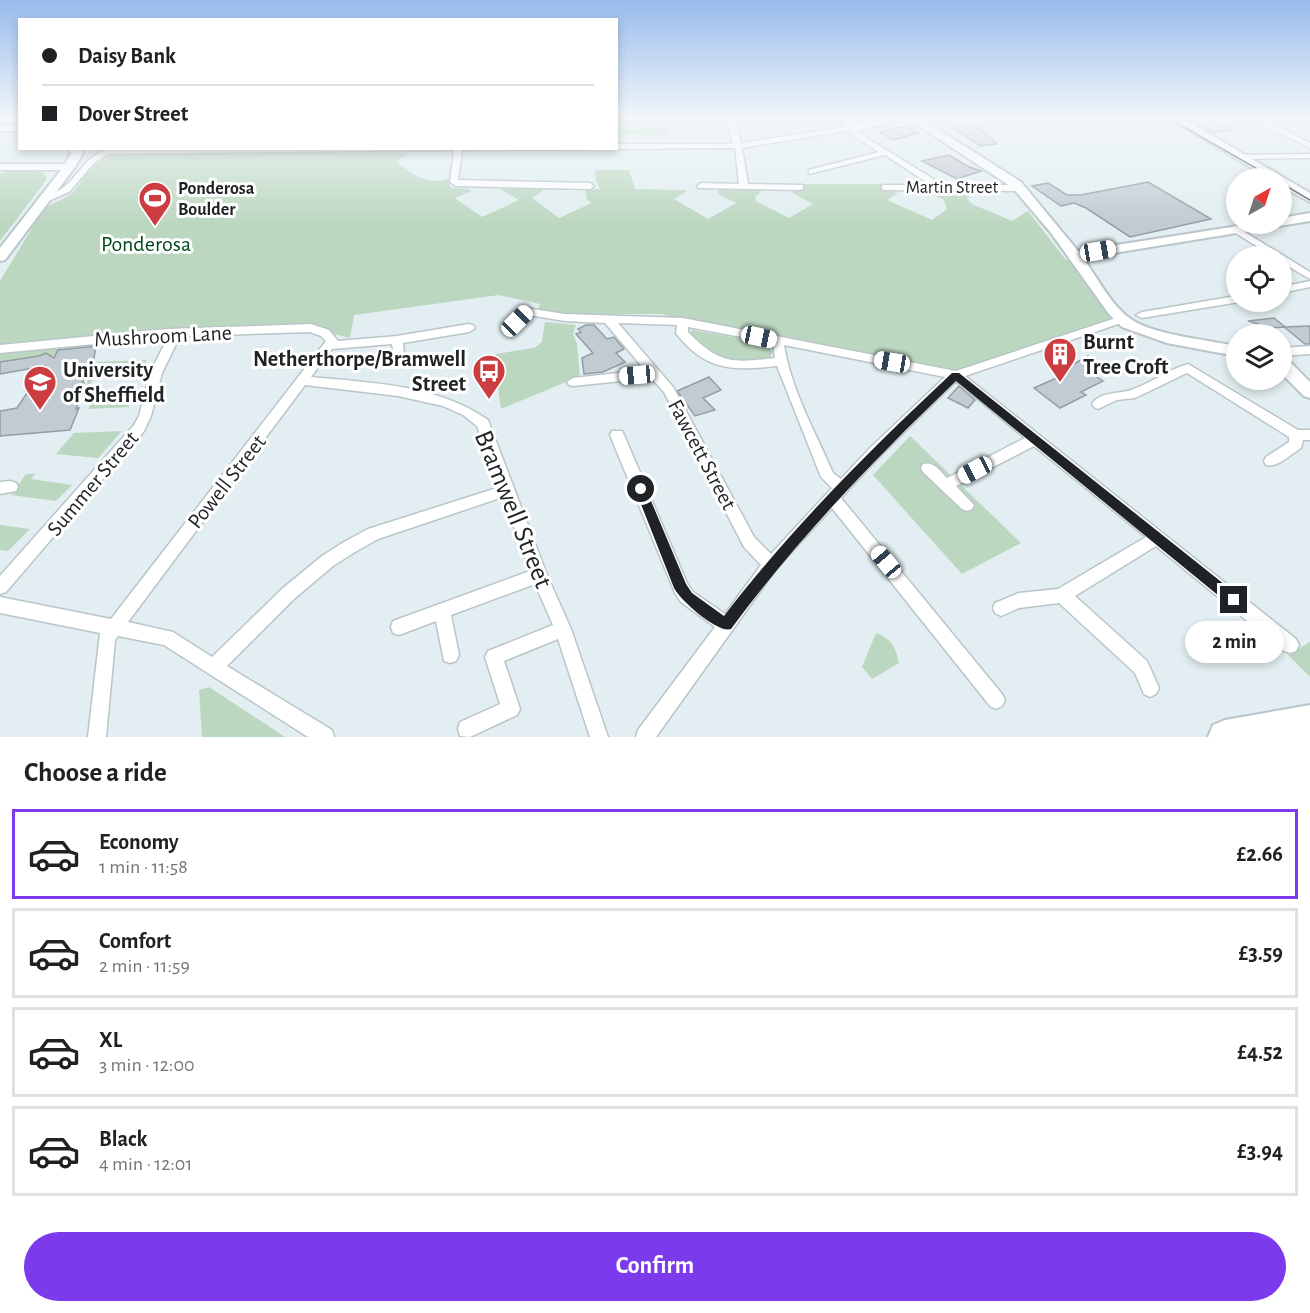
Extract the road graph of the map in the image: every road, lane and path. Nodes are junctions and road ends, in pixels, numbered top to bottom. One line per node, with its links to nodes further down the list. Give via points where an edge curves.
1 (77, 153): 13 (street)
2 (102, 153): 26 (street, via 70,189)
3 (457, 153): 17 (street, via 456,183)
4 (740, 153): 19 (street)
5 (881, 153): 12 (street)
6 (888, 153): 22 (street)
7 (970, 153): 24 (street)
8 (1232, 153): 10 (street)
9 (1310, 156): 10 (street)
10 (1238, 157): 15 (street)
11 (835, 158): 12 (street)
12 (843, 164): 16 (street)
13 (69, 166): 14 (street); 26 (street)
14 (0, 167)
15 (1258, 168)
16 (812, 172)
17 (590, 186)
18 (701, 186): 19 (street)
19 (744, 186): 20 (street)
20 (800, 187)
21 (885, 187): 22 (street, Martin Street)
22 (942, 187): 24 (street, Martin Street)
23 (1292, 187): 25 (street)
24 (1019, 188): 32 (street)
25 (1310, 198)
26 (43, 200): 33 (street)
27 (1310, 217): 28 (street)
28 (1292, 220)
29 (1226, 231): 32 (street)
30 (1242, 234): 31 (street)
31 (1262, 246)
32 (1076, 255): 41 (street)
33 (0, 257)
34 (1292, 265): 35 (street)
35 (1310, 276)
36 (1310, 284): 37 (street)
37 (1292, 288)
38 (1226, 301): 39 (street)
39 (1142, 315)
40 (608, 319): 42 (street); 43 (street, via 563,319 526,311); 55 (street, Fawcett Street)
41 (1123, 319): 50 (street, via 1147,333); 57 (street)
42 (683, 321): 47 (street); 53 (street, via 682,333 715,362 729,366)
43 (514, 324)
44 (469, 328): 46 (street)
45 (176, 333): 48 (street, Mushroom Lane, via 311,328 330,336); 49 (street, Mushroom Lane); 74 (street, Summer Street, via 156,373 145,416 135,434)
46 (397, 340): 48 (street); 54 (street, via 399,357)
47 (778, 341): 53 (street); 57 (street)
48 (330, 345): 58 (street, Powell Street)
49 (0, 349)
50 (1226, 349)
51 (1310, 350): 52 (street)
52 (1292, 351)
53 (782, 361): 69 (street)
54 (452, 363)
55 (655, 373): 59 (street); 72 (street, Fawcett Street, via 669,390 749,542)
56 (1292, 374): 60 (street)
57 (956, 375): 64 (street); 69 (street)
58 (303, 381): 68 (street, Bramwell Street, via 433,398 462,407 483,423); 81 (street, Powell Street)
59 (573, 382)
60 (1310, 392)
61 (1098, 404): 63 (street, via 1115,396 1131,395 1188,368)
62 (617, 435): 79 (street, via 681,588 687,597)
63 (1303, 435): 65 (street)
64 (1033, 440): 67 (street); 71 (street)
65 (1271, 461)
66 (928, 468): 67 (street)
67 (946, 485): 70 (street)
68 (508, 490): 73 (street, Bramwell Street); 85 (street, via 352,544 301,581)
69 (837, 493): 72 (street); 87 (street)
70 (968, 505)
71 (1156, 538): 75 (street); 83 (street)
72 (771, 564): 79 (street)
73 (539, 574): 78 (street); 82 (street, Bramwell Street)
74 (0, 587)
75 (1062, 595): 77 (street, via 1016,600); 86 (street, via 1141,667)
76 (2, 608): 81 (street)
77 (1001, 608)
78 (442, 611): 80 (street); 84 (street)
79 (726, 625): 93 (street)
80 (399, 627)
81 (113, 628): 85 (street, via 167,638); 90 (street, Powell Street, via 104,646)
82 (563, 628): 89 (street, via 495,657 511,709); 92 (street, Bramwell Street)
83 (1290, 645)
84 (450, 655)
85 (215, 666): 91 (street)
86 (1150, 688)
87 (996, 700)
88 (1310, 722): 94 (highway)
89 (467, 729)
90 (97, 737)
91 (325, 737)
92 (599, 737)
93 (645, 737)
94 (1225, 737)

